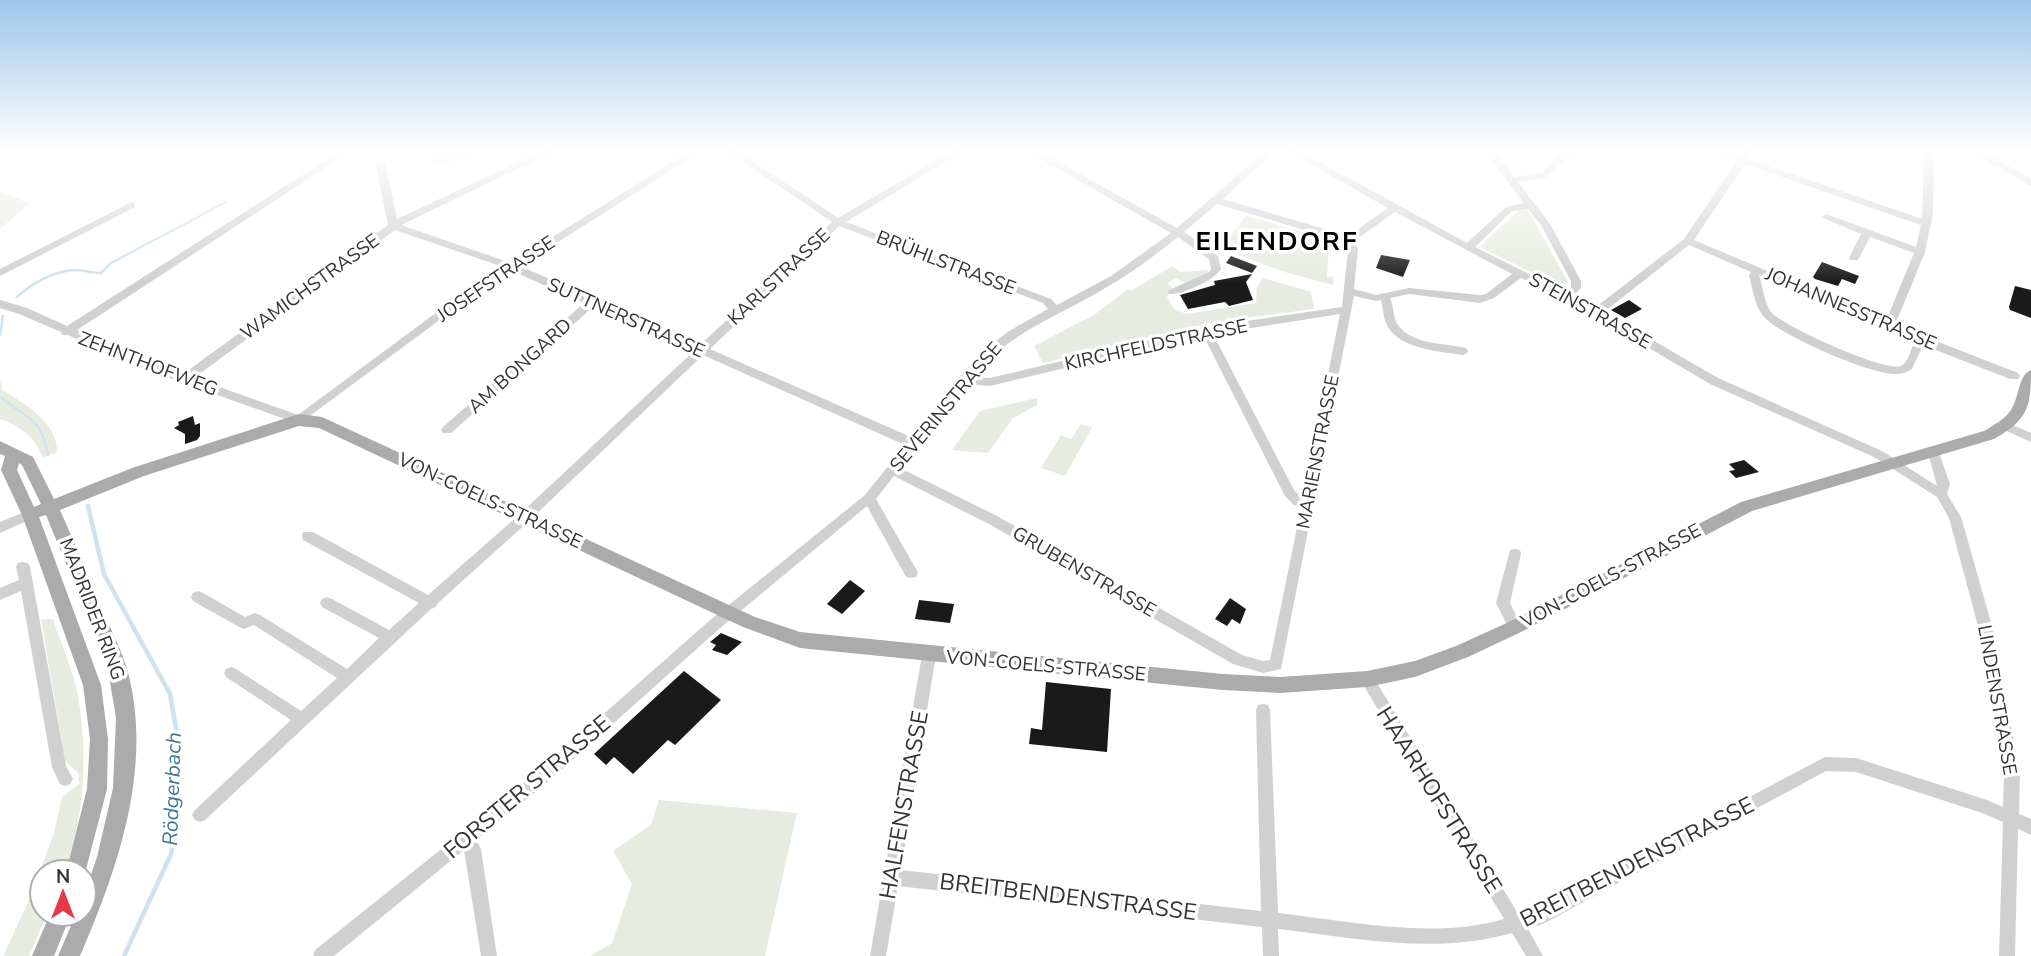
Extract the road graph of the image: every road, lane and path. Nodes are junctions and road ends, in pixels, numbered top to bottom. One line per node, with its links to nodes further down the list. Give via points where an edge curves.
1 (280, 194): 44 (street)
2 (386, 194): 21 (street)
3 (461, 194): 21 (street, WAMICHSTRASSE)
4 (628, 194): 29 (street, JOSEFSTRASSE)
5 (796, 194): 19 (street, BRÜHLSTRASSE)
6 (886, 194): 19 (street, KARLSTRASSE)
7 (1108, 194): 23 (street)
8 (1222, 194): 14 (street, SEVERINSTRASSE)
9 (1371, 194): 17 (street, STEINSTRASSE)
10 (1523, 194): 16 (street)
11 (1720, 194): 25 (street)
12 (1839, 194): 20 (street)
13 (1928, 194): 20 (street)
14 (1216, 200): 23 (street, SEVERINSTRASSE); 24 (street)
15 (132, 205): 31 (street)
16 (1532, 205): 26 (street, via 1509,209); 36 (street, via 1576,281 1576,288)
17 (1395, 207): 24 (street); 26 (street, STEINSTRASSE)
18 (1826, 217): 22 (street)
19 (838, 222): 39 (street, BRÜHLSTRASSE, via 1047,301); 46 (street, KARLSTRASSE)
20 (1924, 223): 27 (street)
21 (393, 226): 29 (street, SUTTNERSTRASSE); 50 (street, WAMICHSTRASSE)
22 (1867, 232): 27 (street); 28 (street)
23 (1178, 233): 34 (street, via 1214,258 1216,269); 39 (street, SEVERINSTRASSE, via 1119,275)
24 (1349, 240): 33 (street, MARIENSTRASSE, via 1353,249)
25 (1688, 241): 30 (street, JOHANNESSTRASSE); 41 (street)
26 (1468, 248): 32 (street, STEINSTRASSE)
27 (1920, 252): 42 (street)
28 (1854, 258)
29 (510, 266): 37 (street, SUTTNERSTRASSE); 52 (street, JOSEFSTRASSE)
30 (1757, 269): 42 (street, JOHANNESSTRASSE); 45 (street, via 1754,275 1764,310 1771,318 1865,363 1888,371 1905,370)
31 (0, 272)
32 (1521, 273): 35 (street, via 1485,298 1409,292); 36 (street, STEINSTRASSE)
33 (1349, 291): 35 (street); 40 (street, MARIENSTRASSE)
34 (1172, 292)
35 (1384, 296): 47 (street, via 1391,308 1392,326 1399,333)
36 (1567, 296): 41 (street, STEINSTRASSE)
37 (592, 302): 46 (street, SUTTNERSTRASSE); 54 (street, AM BONGARD)
38 (0, 304): 44 (street, ZEHNTHOFWEG)
39 (1055, 310): 51 (street, SEVERINSTRASSE, via 1001,340)
40 (1346, 310): 43 (street, KIRCHFELDSTRASSE); 63 (street, MARIENSTRASSE)
41 (1597, 312): 59 (street, STEINSTRASSE, via 1714,381)
42 (1889, 327): 45 (street, JOHANNESSTRASSE)
43 (1206, 331): 51 (street, KIRCHFELDSTRASSE, via 990,382); 63 (street, via 1289,493)
44 (66, 332): 50 (street, ZEHNTHOFWEG)
45 (1920, 340): 49 (street, JOHANNESSTRASSE)
46 (700, 350): 56 (street, SUTTNERSTRASSE); 65 (street, KARLSTRASSE)
47 (1462, 351)
48 (2031, 375): 53 (main road, via 2024,406)
49 (2014, 376)
50 (185, 379): 52 (street, ZEHNTHOFWEG)
51 (967, 380): 56 (street, SEVERINSTRASSE)
52 (299, 419): 64 (main road, via 138,472); 65 (main road, VON-COELS-STRASSE, via 322,423)
53 (2006, 426): 55 (street); 58 (main road, VON-COELS-STRASSE)
54 (447, 430)
55 (2031, 438)
56 (915, 444): 60 (street, SEVERINSTRASSE)
57 (7, 451): 64 (main road, via 9,470); 64 (main road, via 28,461)
58 (1934, 453): 59 (main road, VON-COELS-STRASSE); 61 (street, LINDENSTRASSE, via 1944,484)
59 (1896, 464): 61 (street, LINDENSTRASSE); 77 (main road, VON-COELS-STRASSE, via 1747,506)
60 (893, 470): 62 (street, SEVERINSTRASSE); 80 (street, GRUBENSTRASSE, via 993,520 1238,660 1263,667)
61 (1941, 494): 88 (street, LINDENSTRASSE, via 1955,517 1985,626 2012,774)
62 (869, 499): 70 (street); 76 (street, SEVERINSTRASSE)
63 (1308, 505): 80 (street, MARIENSTRASSE)
64 (40, 511): 66 (street); 91 (main road, MADRIDER RING, via 33,532 92,685 99,739 96,789); 97 (main road, MADRIDER RING, via 116,664 127,728 124,791 111,849)
65 (525, 517): 75 (street, KARLSTRASSE); 76 (main road, VON-COELS-STRASSE)
66 (0, 528)
67 (308, 536): 75 (street)
68 (1515, 554): 77 (street, via 1503,603)
69 (23, 567): 71 (street)
70 (911, 573)
71 (26, 583): 72 (street); 86 (street)
72 (0, 594)
73 (198, 597): 82 (street, via 244,623 255,619)
74 (327, 603): 78 (street)
75 (430, 603): 78 (street, KARLSTRASSE)
76 (730, 613): 79 (main road, VON-COELS-STRASSE, via 800,640); 90 (street, FORSTER STRASSE)
77 (1516, 627): 83 (main road, VON-COELS-STRASSE, via 1415,669)
78 (390, 637): 82 (street, KARLSTRASSE)
79 (929, 655): 83 (main road, VON-COELS-STRASSE, via 1243,684); 92 (street, HALFENSTRASSE)
80 (1276, 665)
81 (231, 673): 85 (street)
82 (348, 677): 85 (street, KARLSTRASSE)
83 (1367, 679): 94 (street, HAARHOFSTRASSE)
84 (1264, 710): 93 (street)
85 (301, 719): 87 (street, KARLSTRASSE)
86 (65, 779)
87 (200, 815)
88 (2013, 820): 89 (street, BREITBENDENSTRASSE); 94 (street, BREITBENDENSTRASSE, via 1987,807 1856,765 1825,764); 103 (street, LINDENSTRASSE)
89 (2031, 827)
90 (466, 839): 98 (street, FORSTER STRASSE); 99 (street, via 473,849)
91 (79, 858)
92 (892, 877): 93 (street, BREITBENDENSTRASSE); 100 (street, HALFENSTRASSE)
93 (1270, 921): 94 (street, BREITBENDENSTRASSE, via 1444,937); 101 (street)
94 (1516, 925): 102 (street, HAARHOFSTRASSE)
95 (55, 928): 96 (main road)
96 (43, 956)
97 (69, 956)
98 (321, 956)
99 (489, 956)
100 (878, 956)
101 (1271, 956)
102 (1535, 956)
103 (2007, 956)

